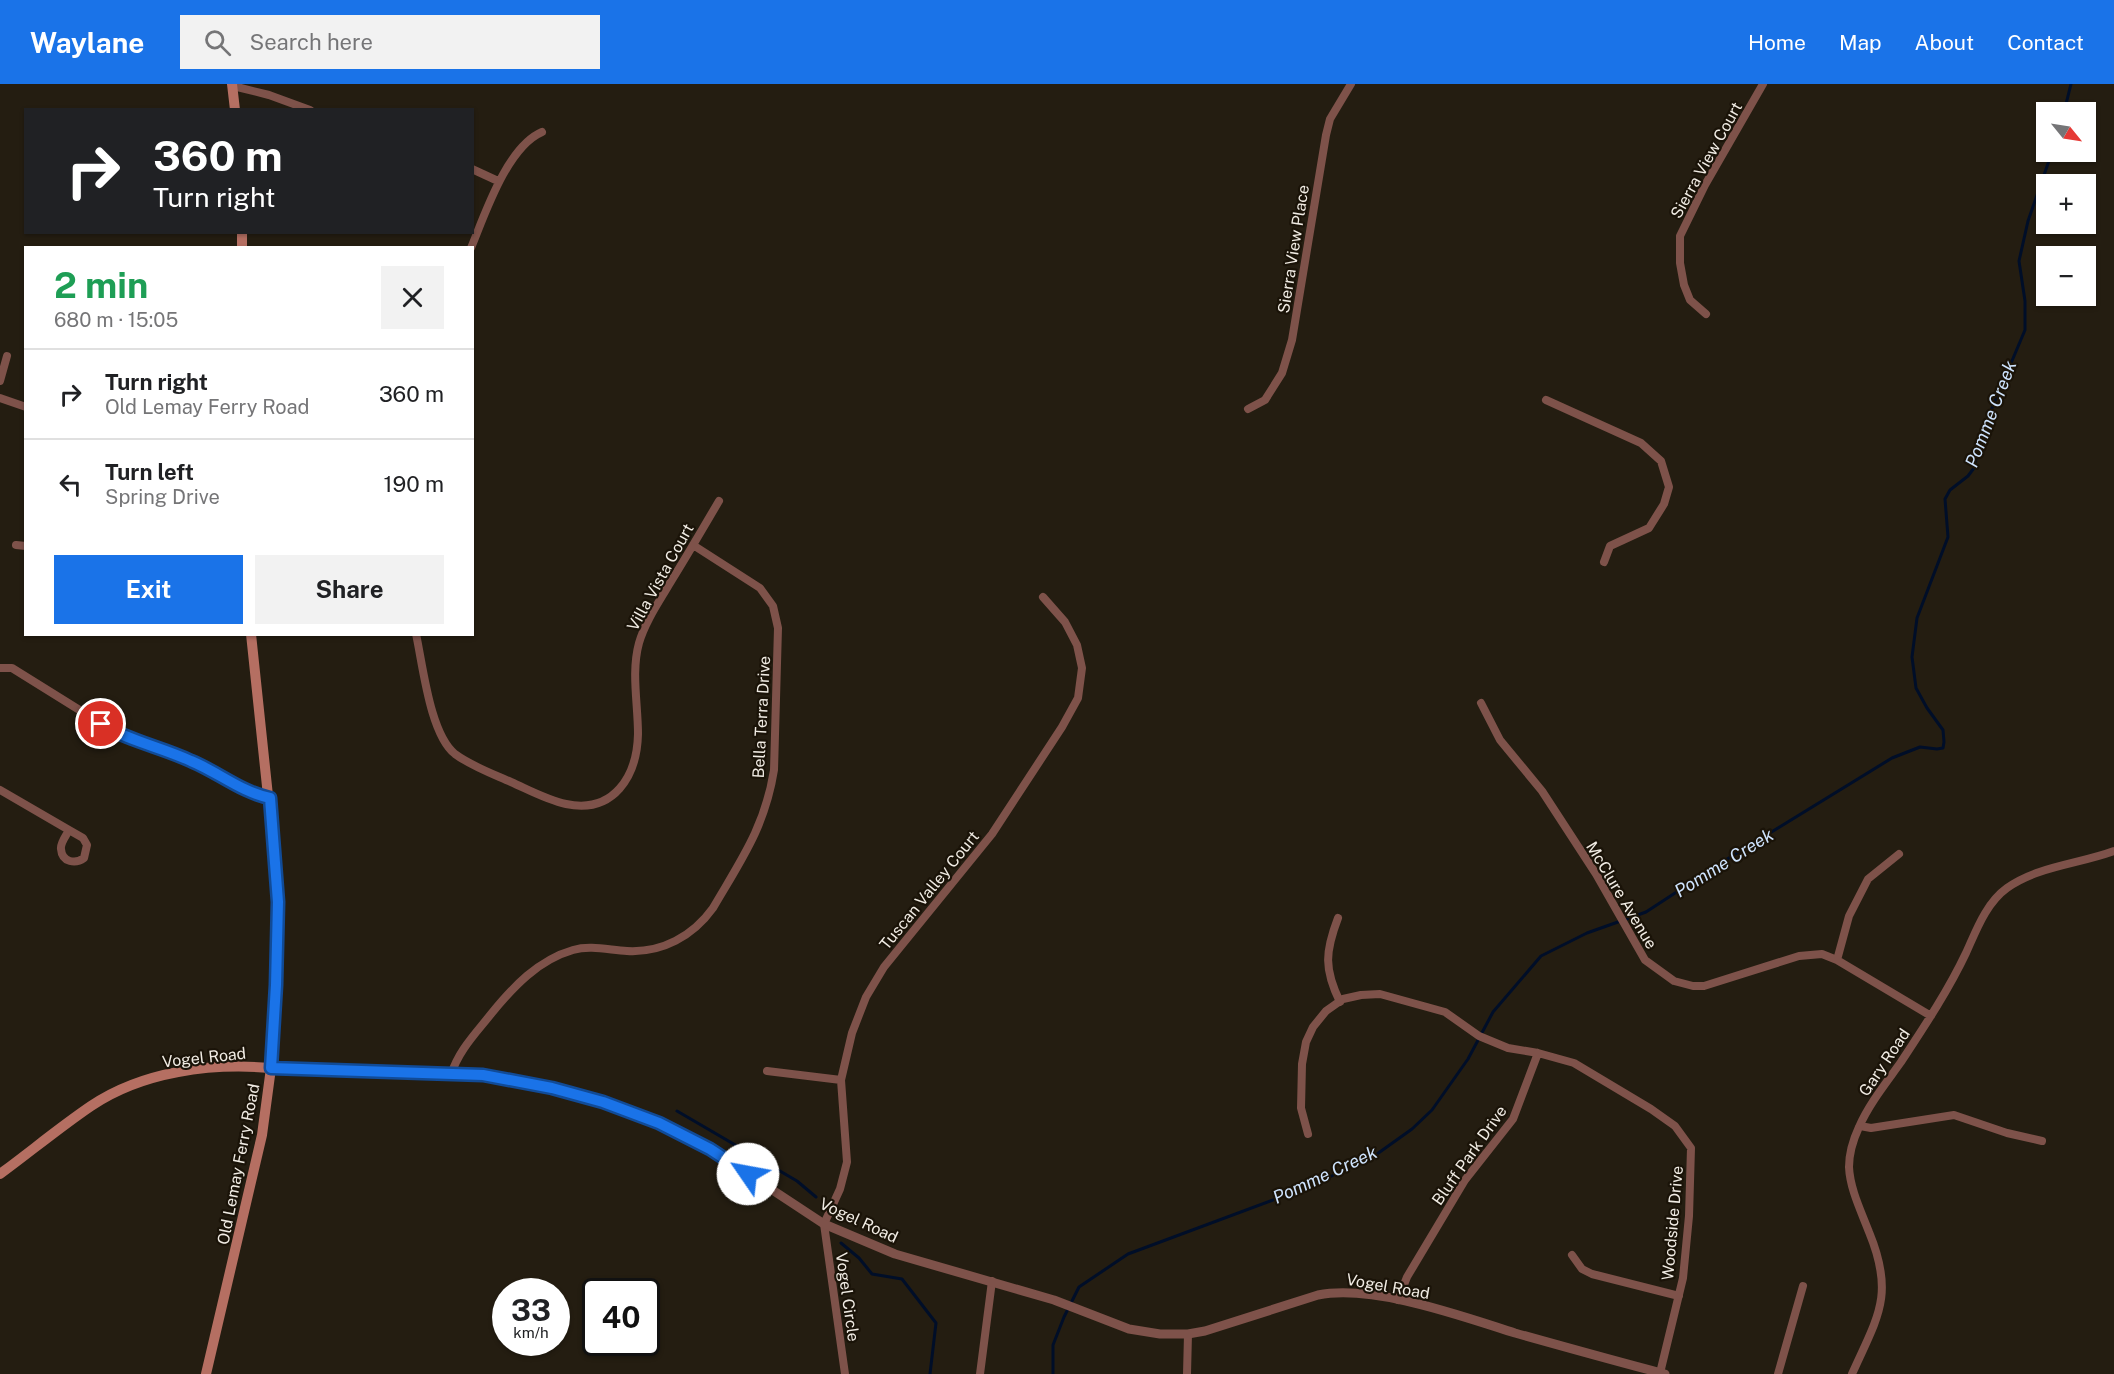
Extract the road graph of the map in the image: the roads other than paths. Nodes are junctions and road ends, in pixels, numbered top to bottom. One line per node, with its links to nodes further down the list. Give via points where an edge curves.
1 (1351, 84): 16 (street, Sierra View Place, via 1330,119 1326,135 1292,340 1282,373 1265,400)
2 (1763, 84): 10 (street, Sierra View Court, via 1680,236 1684,285 1690,300)
3 (232, 85): 4 (main road); 5 (street)
4 (236, 108)
5 (304, 108)
6 (542, 132): 8 (street, via 534,135)
7 (474, 170): 8 (street)
8 (498, 181): 9 (street)
9 (472, 246)
10 (1706, 314)
11 (7, 356): 12 (street)
12 (0, 381)
13 (0, 398): 15 (street)
14 (1546, 400): 21 (street, via 1641,443 1661,462 1670,487 1665,504 1649,528 1610,546)
15 (24, 406)
16 (1248, 409)
17 (718, 501): 19 (street, Villa Vista Court)
18 (16, 545): 20 (street)
19 (693, 545): 24 (street, Villa Vista Court, via 640,641 635,667 637,748 631,772 617,792 598,803 577,806 555,801 454,753 435,722); 39 (street, Bella Terra Drive, via 760,588 776,616 774,759 771,789 760,825 713,908 694,930 656,949 574,950 550,960 513,988 463,1049)
20 (24, 546)
21 (1604, 562)
22 (1042, 597): 40 (street, Tuscan Valley Court, via 1065,622 1077,645 1083,668 1078,698 992,834 878,977 852,1034)
23 (251, 636): 28 (main road, Old Lemay Ferry Road)
24 (416, 636)
25 (0, 668): 28 (street, via 12,668 118,734 192,761 253,794)
26 (1481, 703): 33 (street, McClure Avenue, via 1500,741 1542,791 1596,874 1645,960 1658,970 1674,981 1704,986 1799,956 1822,954)
27 (0, 790): 29 (street)
28 (270, 798): 37 (main road, Old Lemay Ferry Road, via 278,902)
29 (69, 830)
30 (2114, 851): 35 (street, Gary Road, via 2041,872 2005,889 1989,907)
31 (1899, 854): 33 (street, via 1868,879 1849,916)
32 (1338, 918): 34 (street, via 1330,937 1327,964)
33 (1837, 960): 35 (street, McClure Avenue)
34 (1340, 1002): 36 (street, Woodside Drive, via 1380,994 1445,1012 1479,1036 1508,1048); 42 (street, Woodside Drive, via 1326,1011 1306,1042 1301,1108)
35 (1931, 1016): 41 (street, Gary Road)
36 (1538, 1053): 49 (street, Woodside Drive, via 1574,1063 1651,1109 1675,1126 1691,1148 1689,1216); 50 (street, Bluff Park Drive, via 1513,1119 1465,1180 1407,1277)
37 (271, 1068): 39 (street, Vogel Road); 44 (main road, Vogel Road, via 201,1069 124,1088 92,1105); 53 (main road, Old Lemay Ferry Road, via 257,1162)
38 (767, 1071): 40 (street)
39 (451, 1075): 45 (street, Vogel Road, via 483,1075 552,1088 659,1123 710,1149)
40 (841, 1080): 45 (street, Tuscan Valley Court, via 847,1162 840,1190)
41 (1860, 1126): 43 (street, via 1871,1128 1954,1115); 58 (street, Gary Road, via 1850,1151 1849,1168 1883,1283 1882,1301)
42 (1308, 1134)
43 (2042, 1141)
44 (0, 1174)
45 (824, 1224): 47 (street, Vogel Road, via 895,1254); 54 (street, Vogel Circle)
46 (1572, 1255): 49 (street, via 1582,1269 1592,1274)
47 (992, 1281): 51 (street, Vogel Road, via 1146,1333); 55 (street)
48 (1803, 1286): 57 (street)
49 (1679, 1296): 52 (street, Woodside Drive)
50 (1398, 1300): 51 (street, Vogel Road, via 1332,1292); 52 (street, Vogel Road)
51 (1188, 1334): 56 (street)
52 (1658, 1373)
53 (206, 1374)
54 (845, 1374)
55 (980, 1374)
56 (1186, 1374)
57 (1778, 1374)
58 (1852, 1374)

